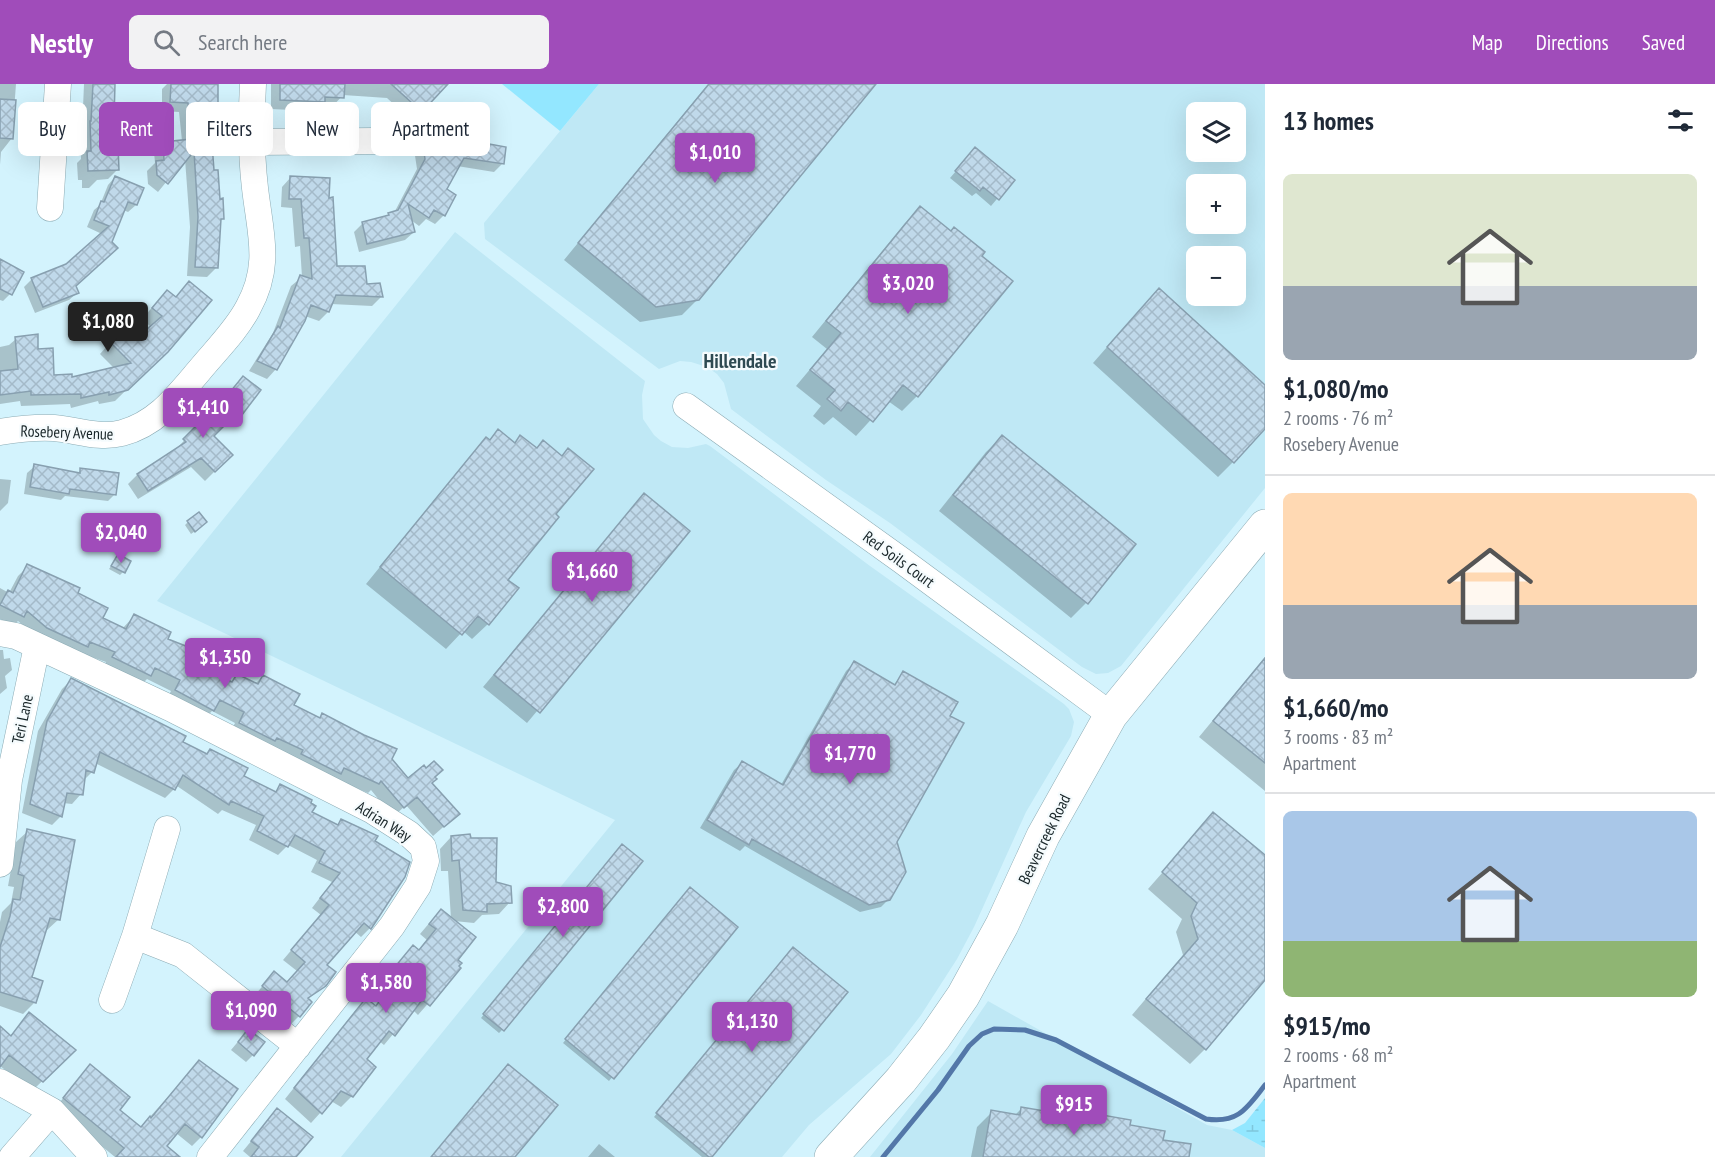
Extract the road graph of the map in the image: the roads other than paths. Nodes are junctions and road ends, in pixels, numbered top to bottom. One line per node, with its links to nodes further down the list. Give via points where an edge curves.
1 (58, 84): 7 (street)
2 (253, 84): 3 (street, Rosebery Avenue)
3 (253, 102)
4 (371, 141): 5 (street)
5 (273, 142)
6 (253, 156): 9 (street, Rosebery Avenue, via 264,246 255,294 240,321 171,404 156,418 119,434 55,428)
7 (50, 208)
8 (686, 406): 13 (street, Red Soils Court)
9 (0, 432)
10 (1265, 526): 13 (main road, Beavercreek Road)
11 (0, 633): 12 (street, Adrian Way)
12 (37, 646): 14 (street, Teri Lane); 19 (street, Adrian Way, via 373,811 423,847 426,861 418,886 392,926)
13 (1111, 715): 25 (main road, Beavercreek Road, via 1043,836 998,933 963,996 901,1080)
14 (5, 780): 16 (street, Teri Lane)
15 (167, 829): 17 (street)
16 (0, 864)
17 (135, 936): 18 (street); 19 (street, via 183,955)
18 (112, 1000)
19 (298, 1046): 24 (street, Adrian Way)
20 (0, 1082): 21 (street)
21 (52, 1111): 22 (street); 23 (street)
22 (12, 1157)
23 (94, 1157)
24 (210, 1157)
25 (831, 1157)

